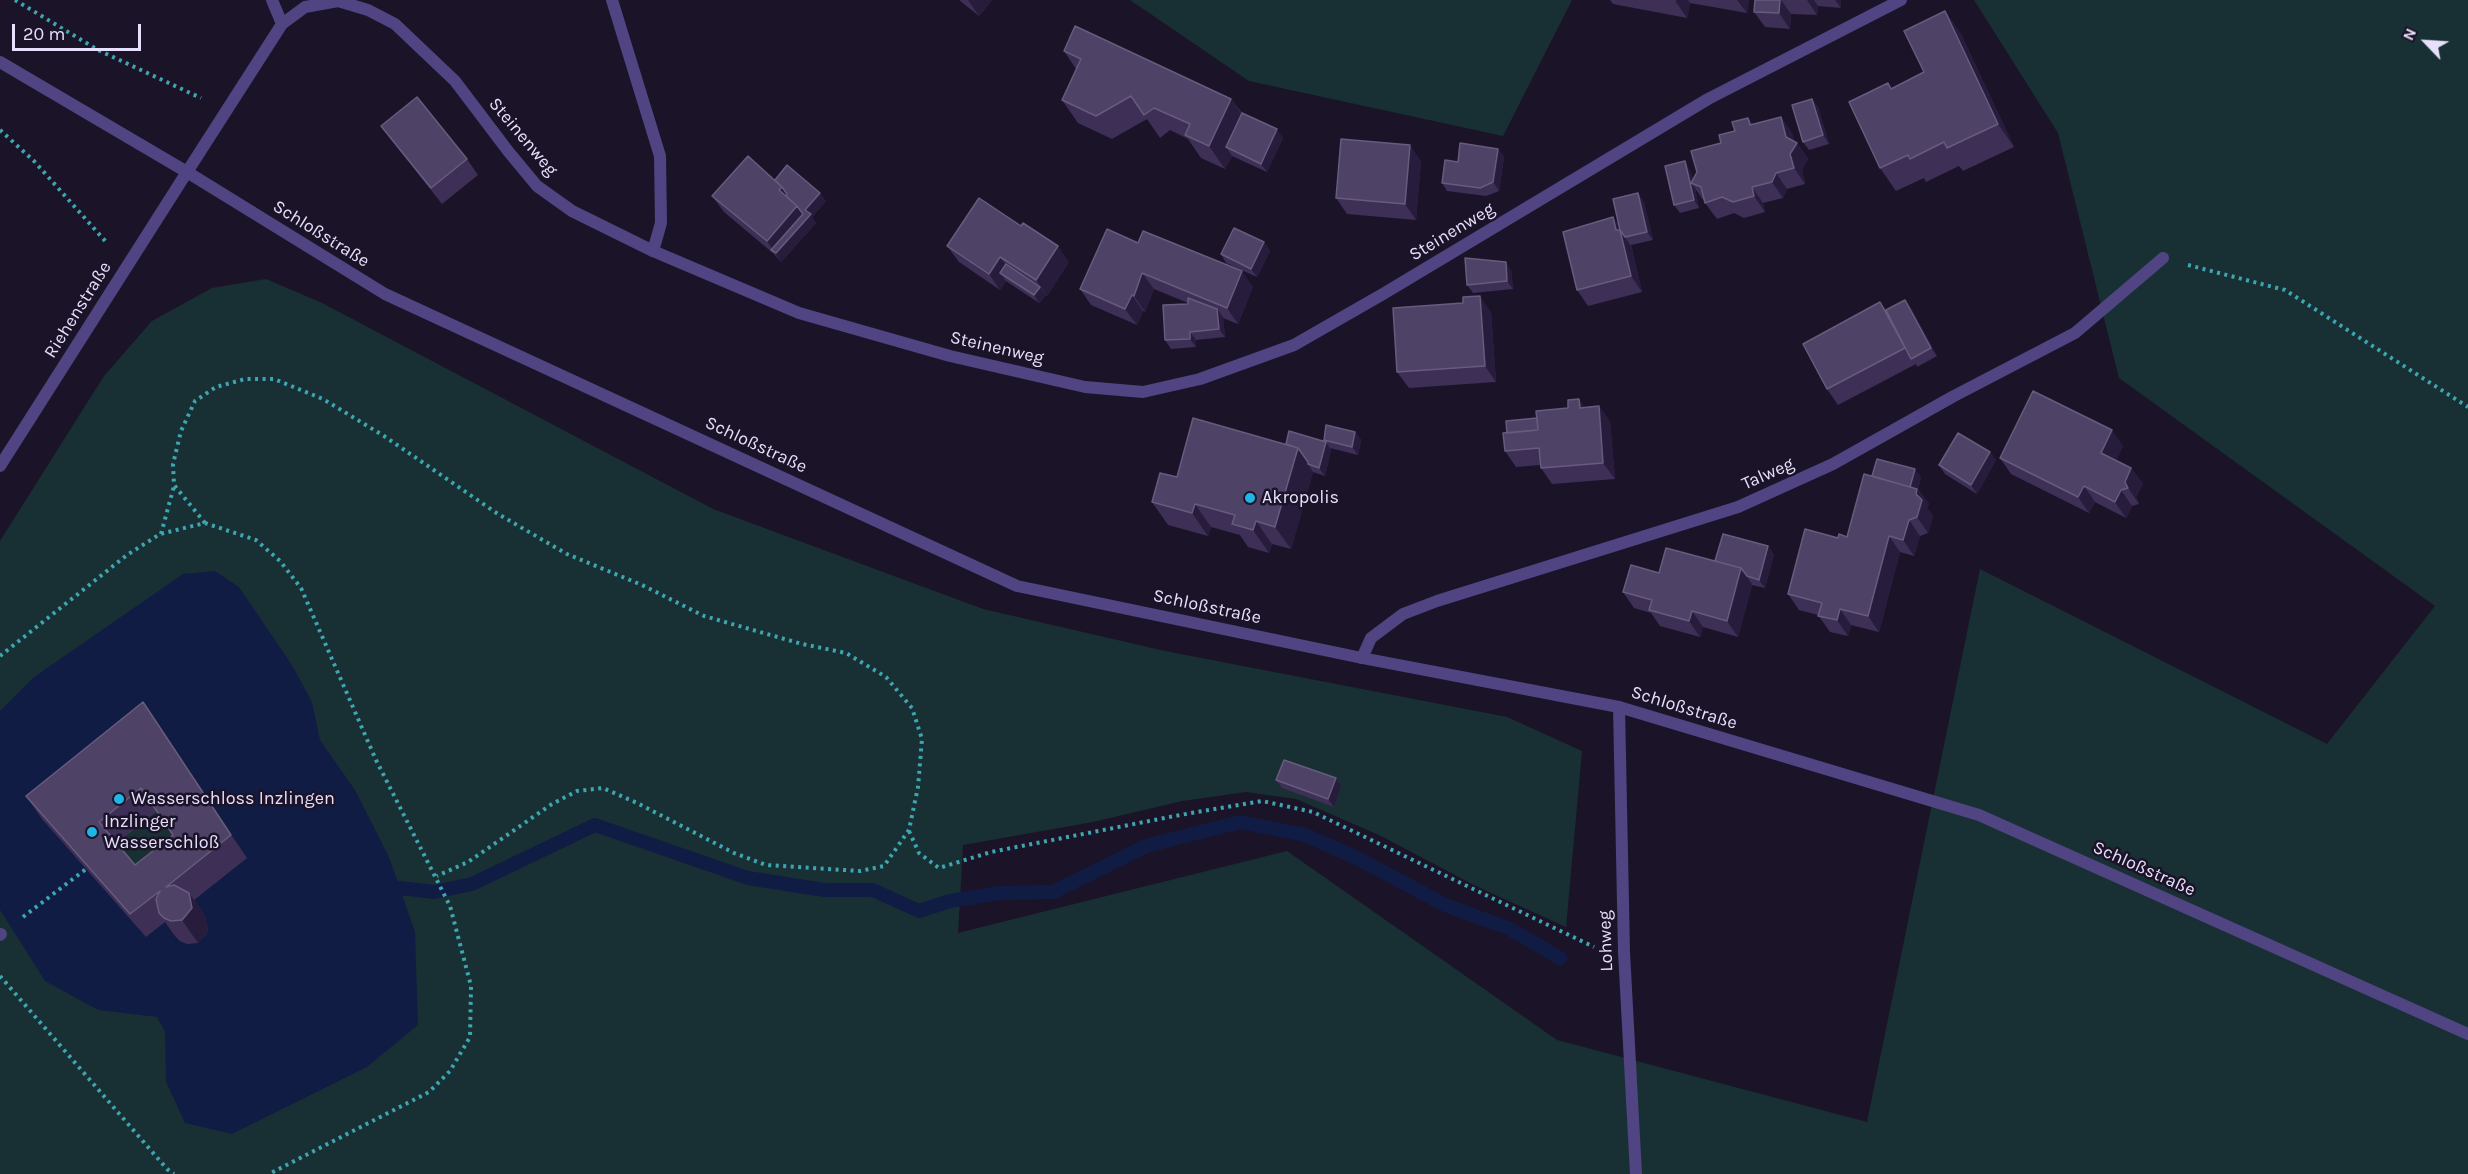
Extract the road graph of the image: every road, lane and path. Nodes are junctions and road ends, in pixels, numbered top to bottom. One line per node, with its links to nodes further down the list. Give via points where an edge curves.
1 (15, 0): 7 (path, via 98,50)
2 (272, 0): 5 (street)
3 (612, 0): 10 (street, via 660,156 661,223)
4 (1901, 0): 10 (street, Steinenweg, via 1708,99 1294,345 1200,379 1143,392 1085,387 950,356 800,313)
5 (282, 24): 7 (street, Steinenweg); 10 (street, Steinenweg, via 305,7 338,1 395,24 454,81 537,186 572,211)
6 (0, 62): 9 (street, Schloßstraße)
7 (226, 110): 9 (street, Steinenweg)
8 (0, 130): 12 (path, via 34,161)
9 (187, 172): 12 (street, Riehenstraße); 19 (street, Schloßstraße, via 385,294 1017,586)
10 (653, 251)
11 (2163, 258): 13 (path, via 2285,290); 19 (street, Talweg, via 2075,333 1833,464 1738,507 1403,614 1371,638)
12 (127, 266): 14 (street, Riehenstraße)
13 (2468, 407)
14 (0, 466)
15 (174, 485): 16 (path); 17 (path); 21 (path, via 173,464 181,431 195,401 216,387 245,379 274,379 323,399 498,514 567,554 704,616 846,653 886,677 912,708 922,739)
16 (205, 523): 17 (path); 23 (path, via 256,540 280,561 301,588 376,760)
17 (160, 534): 18 (path, via 127,555)
18 (0, 656)
19 (1362, 658): 20 (street, Schloßstraße)
20 (1619, 707): 25 (street, Lohweg); 27 (street, Schloßstraße, via 1979,815)
21 (909, 830): 23 (path, via 884,866 860,871 766,865 603,788 577,791 552,804); 25 (path, via 919,853 939,868 991,852 1262,801 1313,812 1604,951)
22 (86, 869): 24 (path)
23 (438, 879): 29 (path, via 450,906 471,986 470,1037 450,1071 429,1092)
24 (1, 934)
25 (1624, 952): 30 (street, Lohweg)
26 (0, 976): 28 (path)
27 (2468, 1035)
28 (174, 1174)
29 (268, 1174)
30 (1636, 1174)

